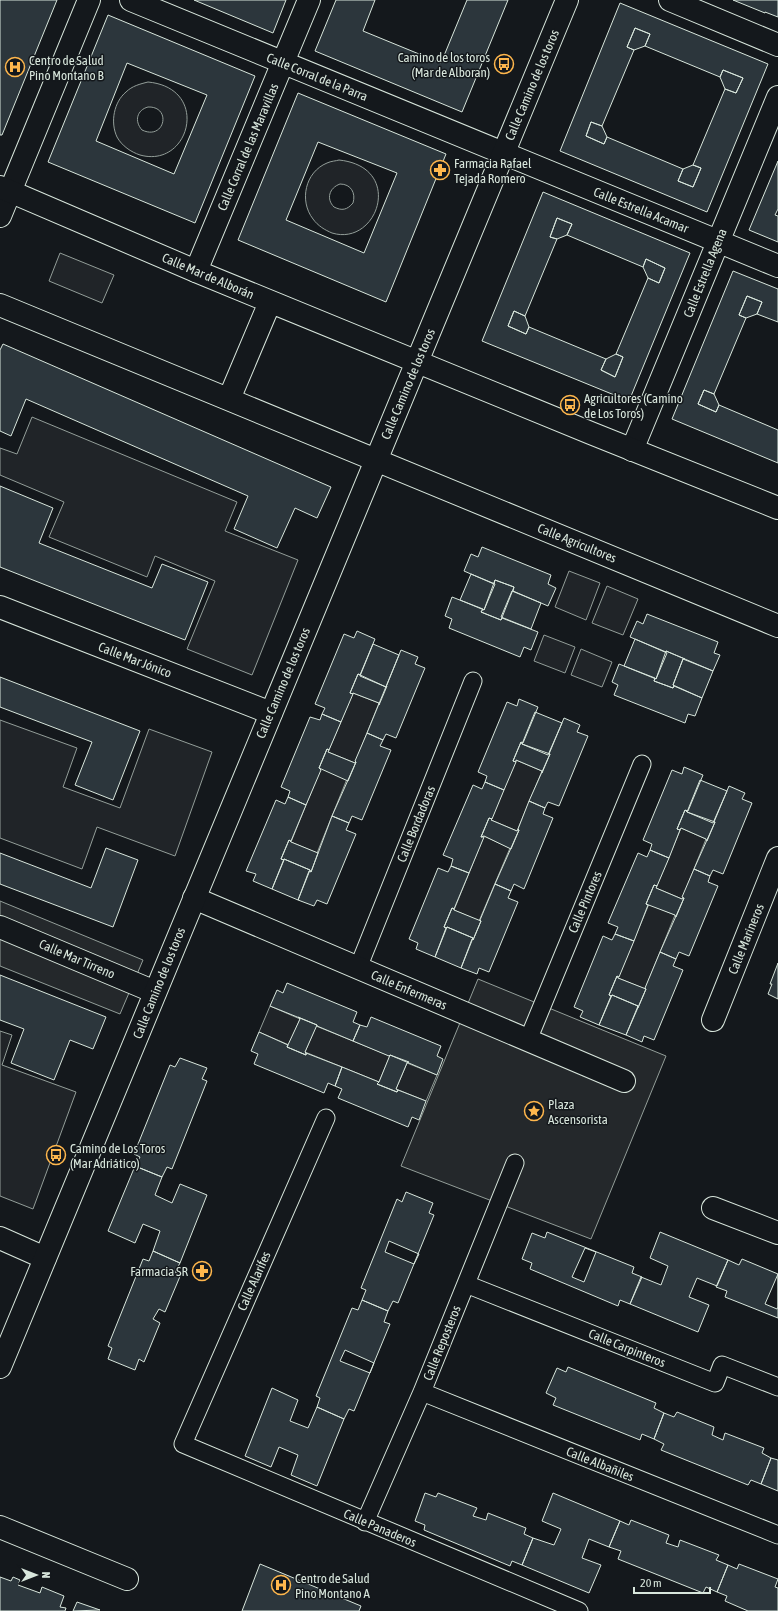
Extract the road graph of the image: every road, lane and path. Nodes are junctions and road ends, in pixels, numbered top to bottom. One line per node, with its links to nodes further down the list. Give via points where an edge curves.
1 (89, 0): 10 (street)
2 (131, 0): 7 (street, Calle Corral de la Parra)
3 (309, 0): 7 (street, Calle Corral de las Maravillas)
4 (567, 0): 9 (street, Calle Camino de los toros)
5 (670, 0): 6 (street)
6 (778, 45)
7 (283, 62): 9 (street, Calle Corral de la Parra); 14 (street, Calle Corral de las Maravillas)
8 (778, 97): 12 (street, Calle Estrella Agena)
9 (504, 153): 12 (street, Calle Estrella Acamar); 17 (street, Calle Camino de los toros)
10 (5, 190): 11 (street); 14 (street, Calle Mar de Alborán)
11 (0, 216)
12 (718, 241): 13 (street, Calle Estrella Acamar); 19 (street, Calle Estrella Agena)
13 (778, 266)
14 (196, 271): 15 (street, Calle Mar de Alborán)
15 (270, 302): 17 (street, Calle Mar de Alborán); 18 (street)
16 (0, 305): 18 (street)
17 (417, 363): 19 (street); 20 (street, Calle Camino de los toros)
18 (229, 399): 20 (street)
19 (632, 450): 21 (street)
20 (376, 460): 23 (street, Calle Agricultores); 25 (street, Calle Camino de los toros)
21 (778, 508)
22 (0, 607): 25 (street, Calle Mar Jónico)
23 (778, 626)
24 (473, 681): 30 (street, Calle Bordadoras)
25 (271, 713): 28 (street, Calle Camino de los toros)
26 (642, 764): 33 (street, Calle Pintores)
27 (778, 858): 32 (street, Calle Marineros)
28 (194, 898): 30 (street, Calle Enfermeras); 31 (street, Calle Camino de los toros)
29 (0, 927): 31 (street, Calle Mar Tirreno)
30 (358, 968): 33 (street, Calle Enfermeras)
31 (155, 992): 40 (street, Calle Camino de los toros)
32 (713, 1020)
33 (528, 1040): 34 (street, Calle Enfermeras)
34 (624, 1082)
35 (326, 1118): 45 (street, Calle Alarifes)
36 (515, 1163): 41 (street, Calle Reposteros)
37 (713, 1208): 38 (street)
38 (778, 1233)
39 (0, 1238): 40 (street)
40 (45, 1258): 42 (street, Calle Camino de los toros)
41 (466, 1284): 43 (street, Calle Carpinteros, via 715,1383 722,1365); 44 (street, Calle Reposteros)
42 (0, 1367)
43 (778, 1387)
44 (422, 1392): 46 (street, Calle Reposteros); 48 (street, Calle Albañiles)
45 (182, 1444): 46 (street, Calle Panaderos)
46 (365, 1522): 50 (street, Calle Panaderos)
47 (0, 1527): 49 (street)
48 (778, 1535)
49 (127, 1579)
50 (579, 1611)

